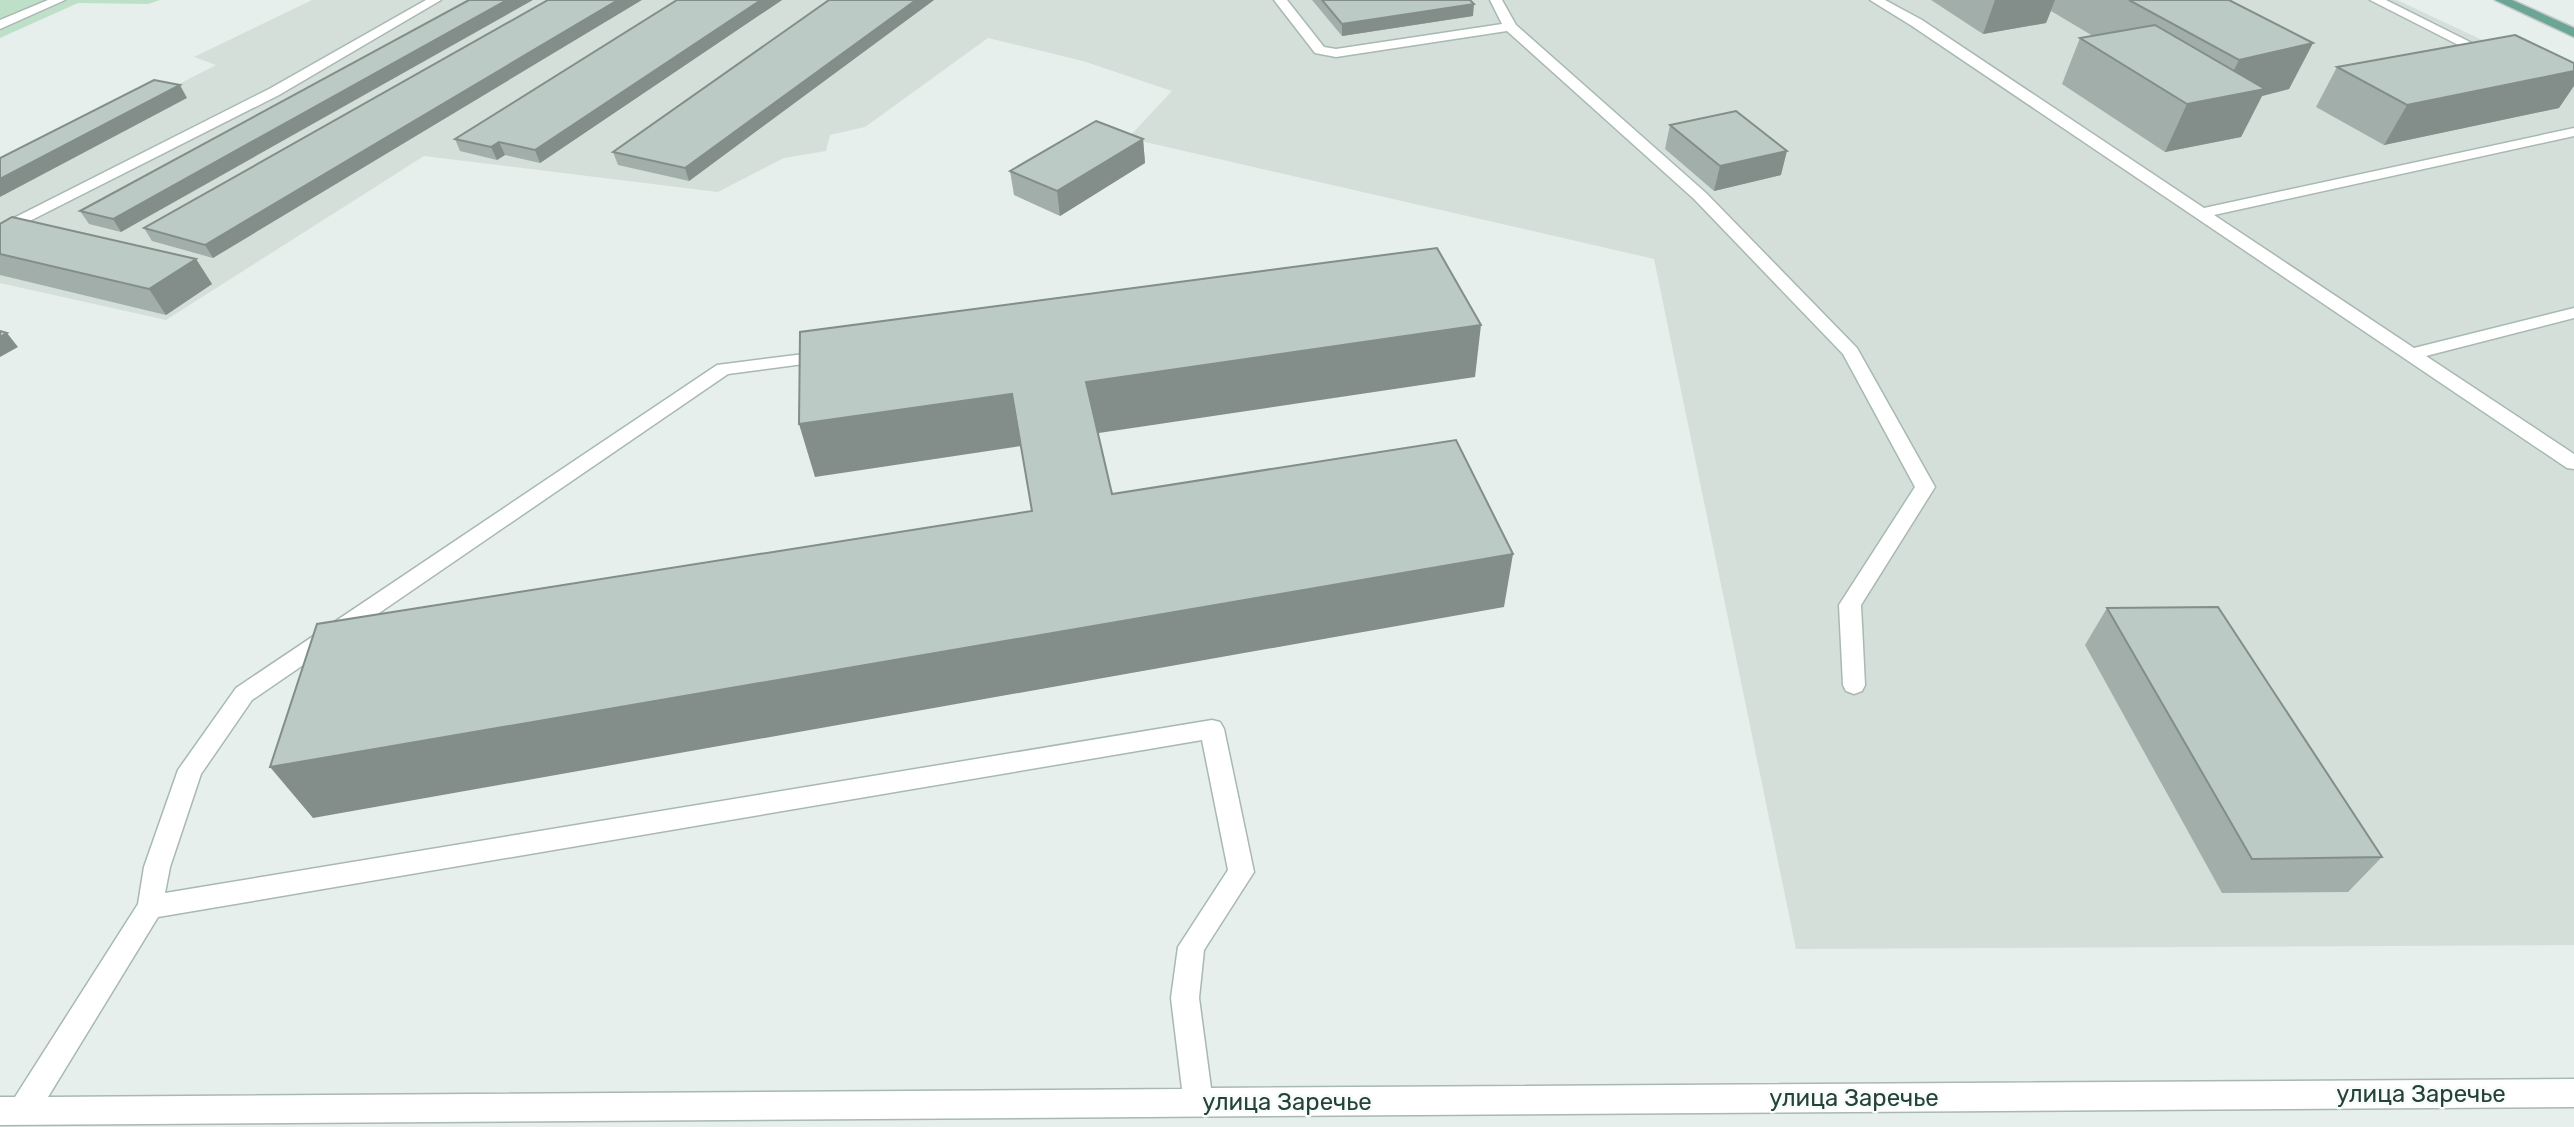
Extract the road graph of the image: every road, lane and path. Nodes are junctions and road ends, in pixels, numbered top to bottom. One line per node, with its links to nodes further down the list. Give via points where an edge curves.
1 (59, 0): 8 (street)
2 (435, 0): 14 (street, via 274,92)
3 (1280, 0): 9 (street, via 1320,50 1336,52)
4 (1496, 0): 9 (street)
5 (1876, 0): 13 (street)
6 (2376, 0): 11 (street)
7 (2501, 0): 10 (main road)
8 (0, 25)
9 (1510, 27): 19 (street, via 1700,196 1851,352 1925,487 1850,605)
10 (2574, 33)
11 (2500, 60)
12 (2574, 132): 13 (street)
13 (2201, 213): 17 (street)
14 (0, 231)
15 (2574, 313): 17 (street)
16 (847, 354): 20 (street, via 723,369 244,694 190,770 157,867)
17 (2411, 354): 18 (street)
18 (2574, 463)
19 (1854, 685)
20 (150, 907): 22 (street, via 1212,729 1241,872 1191,947 1185,998); 23 (street)
21 (2574, 1093): 22 (street, улица Заречье)
22 (1198, 1103): 23 (street, улица Заречье)
23 (12, 1111)

